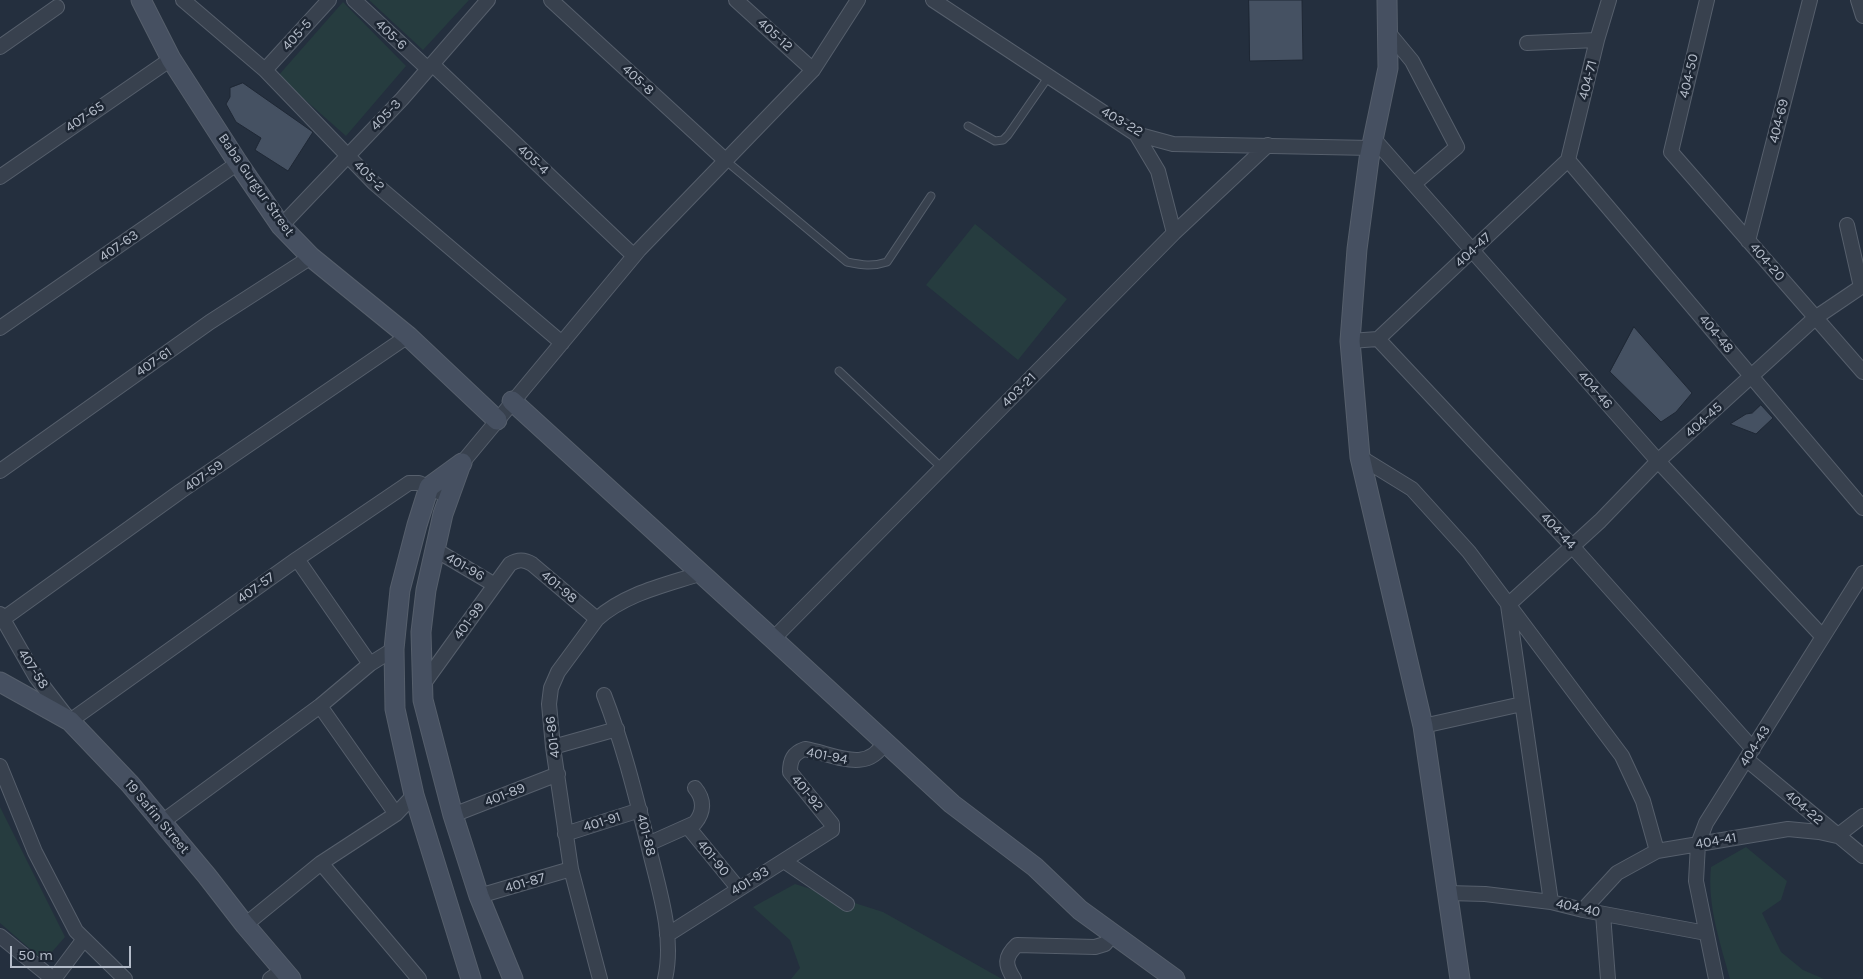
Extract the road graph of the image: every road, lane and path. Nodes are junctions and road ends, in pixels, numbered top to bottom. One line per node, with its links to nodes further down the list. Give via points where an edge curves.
1 (141, 0): 21 (street, Baba Gurgur Street)
2 (183, 0): 23 (street, 405-2)
3 (329, 0): 23 (street, 405-5)
4 (354, 0): 22 (street, 405-6)
5 (488, 0): 22 (street, 405-3)
6 (551, 0): 32 (street, 405-8)
7 (736, 0): 24 (street, 405-12)
8 (858, 0): 24 (street)
9 (933, 0): 25 (street, 403-22)
10 (1388, 0): 17 (street)
11 (1609, 0): 18 (street, 404-71)
12 (1707, 0): 30 (street, 404-50)
13 (1810, 0): 41 (street, 404-69)
14 (1858, 0): 16 (street)
15 (57, 7): 20 (street)
16 (1863, 16)
17 (1388, 32): 28 (street, via 1388,68); 36 (street, via 1412,60 1457,147)
18 (1597, 40): 19 (street); 33 (street, 404-71)
19 (1527, 43)
20 (0, 47)
21 (171, 58): 34 (street, Baba Gurgur Street); 35 (street, 407-65)
22 (430, 66): 31 (street, 405-3); 43 (street, 405-4)
23 (265, 70): 31 (street, 405-2)
24 (813, 70): 32 (street)
25 (1049, 76): 26 (lane, via 1002,140 995,141); 27 (street, 403-22)
26 (968, 126)
27 (1136, 134): 29 (street, 403-22, via 1173,144); 40 (street, via 1158,171)
28 (1372, 143): 29 (street, 403-22); 36 (street, 404-46); 49 (street, via 1357,249)
29 (1268, 145): 40 (street, 403-21)
30 (1671, 152): 41 (street, 404-20)
31 (348, 155): 39 (street, 405-3); 50 (street, 405-2, via 374,183)
32 (724, 160): 37 (lane, via 847,262 866,266 887,262); 43 (street)
33 (1568, 160): 42 (street, 404-47); 53 (street, 404-48)
34 (238, 163): 39 (street, Baba Gurgur Street); 46 (street, 407-63)
35 (0, 177)
36 (1414, 184): 42 (street, 404-46)
37 (930, 196)
38 (1847, 225): 45 (street, 404-45, via 1861,286)
39 (281, 226): 44 (street, Baba Gurgur Street)
40 (1174, 233): 59 (street, 403-21)
41 (1748, 241): 45 (street, 404-20)
42 (1473, 251): 48 (street, 404-47); 57 (street, 404-46)
43 (634, 256): 50 (street)
44 (311, 257): 47 (street, Baba Gurgur Street); 60 (street, 407-61, via 210,322)
45 (1815, 318): 52 (street, 404-20); 53 (street, 404-45)
46 (0, 328)
47 (408, 336): 55 (street, Baba Gurgur Street); 72 (street, 407-59)
48 (1378, 339): 49 (street); 64 (street, 404-44)
49 (1350, 341): 56 (street)
50 (562, 343): 54 (street)
51 (840, 371): 59 (lane)
52 (1863, 372)
53 (1752, 376): 57 (street, 404-45); 63 (street, 404-48)
54 (512, 401): 55 (street); 68 (street)
55 (497, 420): 58 (street)
56 (1360, 457): 71 (street, via 1412,489 1469,552); 84 (street)
57 (1658, 461): 64 (street, 404-45); 74 (street, 404-46)
58 (462, 463): 61 (street); 62 (street)
59 (942, 468): 75 (street, 403-21)
60 (0, 471)
61 (428, 487): 62 (street, 407-57); 66 (street, 407-57, via 409,483); 76 (street, via 400,590)
62 (448, 496): 65 (street)
63 (1863, 508)
64 (1572, 546): 71 (street, 404-45); 88 (street, 404-44)
65 (434, 549): 70 (street, 401-96); 79 (street, via 423,611)
66 (297, 559): 77 (street); 83 (street, 407-57)
67 (520, 560): 70 (street, 401-99, via 510,564); 73 (street, 401-98, via 532,564)
68 (702, 574): 73 (street, 401-86, via 624,600); 75 (street)
69 (1863, 574): 74 (street, 404-43)
70 (495, 584): 79 (street, 401-99)
71 (1508, 605): 81 (street); 106 (street, via 1622,756 1643,800)
72 (1, 617): 83 (street, 407-58, via 36,677)
73 (597, 619): 87 (street, 401-86, via 554,680 549,704)
74 (1823, 637): 88 (street, 404-43)
75 (773, 639): 86 (street)
76 (394, 649): 77 (street); 94 (street, via 395,709)
77 (370, 664): 82 (street)
78 (0, 682): 83 (street, 19 Safin Street)
79 (422, 686): 97 (street)
80 (604, 695): 85 (street, 401-88)
81 (1522, 704): 84 (street); 114 (street)
82 (320, 706): 96 (street); 99 (street)
83 (70, 721): 99 (street, 19 Safin Street)
84 (1423, 726): 112 (street)
85 (617, 729): 87 (street); 95 (street, 401-88)
86 (885, 741): 89 (street, 401-94, via 873,757 860,761 805,749); 120 (street, via 952,804 1035,867 1080,910)
87 (553, 747): 91 (street, 401-86)
88 (1750, 754): 103 (street, 404-22); 105 (street, 404-43, via 1706,823)
89 (793, 756): 101 (street, 401-92, via 790,772)
90 (0, 766): 93 (street)
91 (558, 774): 97 (street, 401-89); 102 (street, 401-86)
92 (695, 788): 100 (street, via 701,798 702,811)
93 (5, 793): 123 (street, via 76,931)
94 (414, 795): 96 (street); 128 (street)
95 (640, 810): 102 (street, 401-91); 104 (street, 401-88)
96 (396, 814): 109 (street)
97 (453, 815): 113 (street)
98 (1863, 816): 103 (street)
99 (162, 822): 118 (street, 19 Safin Street)
100 (688, 828): 104 (street); 111 (street, 401-90)
101 (833, 828): 108 (street, 401-93)
102 (565, 834): 110 (street, 401-86)
103 (1837, 836): 105 (street, 404-41, via 1788,829); 107 (street, 404-22)
104 (648, 844): 121 (street, 401-88)
105 (1698, 844): 106 (street, 404-41); 119 (street, 404-43, via 1696,881)
106 (1657, 851): 116 (street, 404-41, via 1617,874)
107 (1863, 856)
108 (784, 861): 111 (street, 401-93); 115 (street)
109 (321, 863): 118 (street); 127 (street)
110 (571, 869): 113 (street, 401-87); 130 (street, 401-86)
111 (738, 888): 121 (street, 401-93)
112 (1448, 893): 114 (street, 404-40); 134 (street)
113 (479, 896): 129 (street)
114 (1551, 902): 116 (street, 404-40)
115 (847, 904)
116 (1582, 910): 117 (street, 404-40)
117 (1603, 914): 119 (street, 404-40); 135 (street)
118 (245, 926): 124 (street, 19 Safin Street)
119 (1706, 933): 136 (street, 404-43)
120 (1113, 934): 132 (street, via 1105,944 1095,947 1017,945 1007,960 1007,968); 133 (street)
121 (667, 935): 131 (street, 401-88, via 669,957)
122 (0, 936): 125 (street)
123 (84, 939): 125 (street); 126 (street)
124 (281, 976)
125 (54, 979)
126 (125, 979)
127 (419, 979)
128 (471, 979)
129 (513, 979)
130 (600, 979)
131 (665, 979)
132 (1014, 979)
133 (1175, 979)
134 (1460, 979)
135 (1608, 979)
136 (1716, 979)

